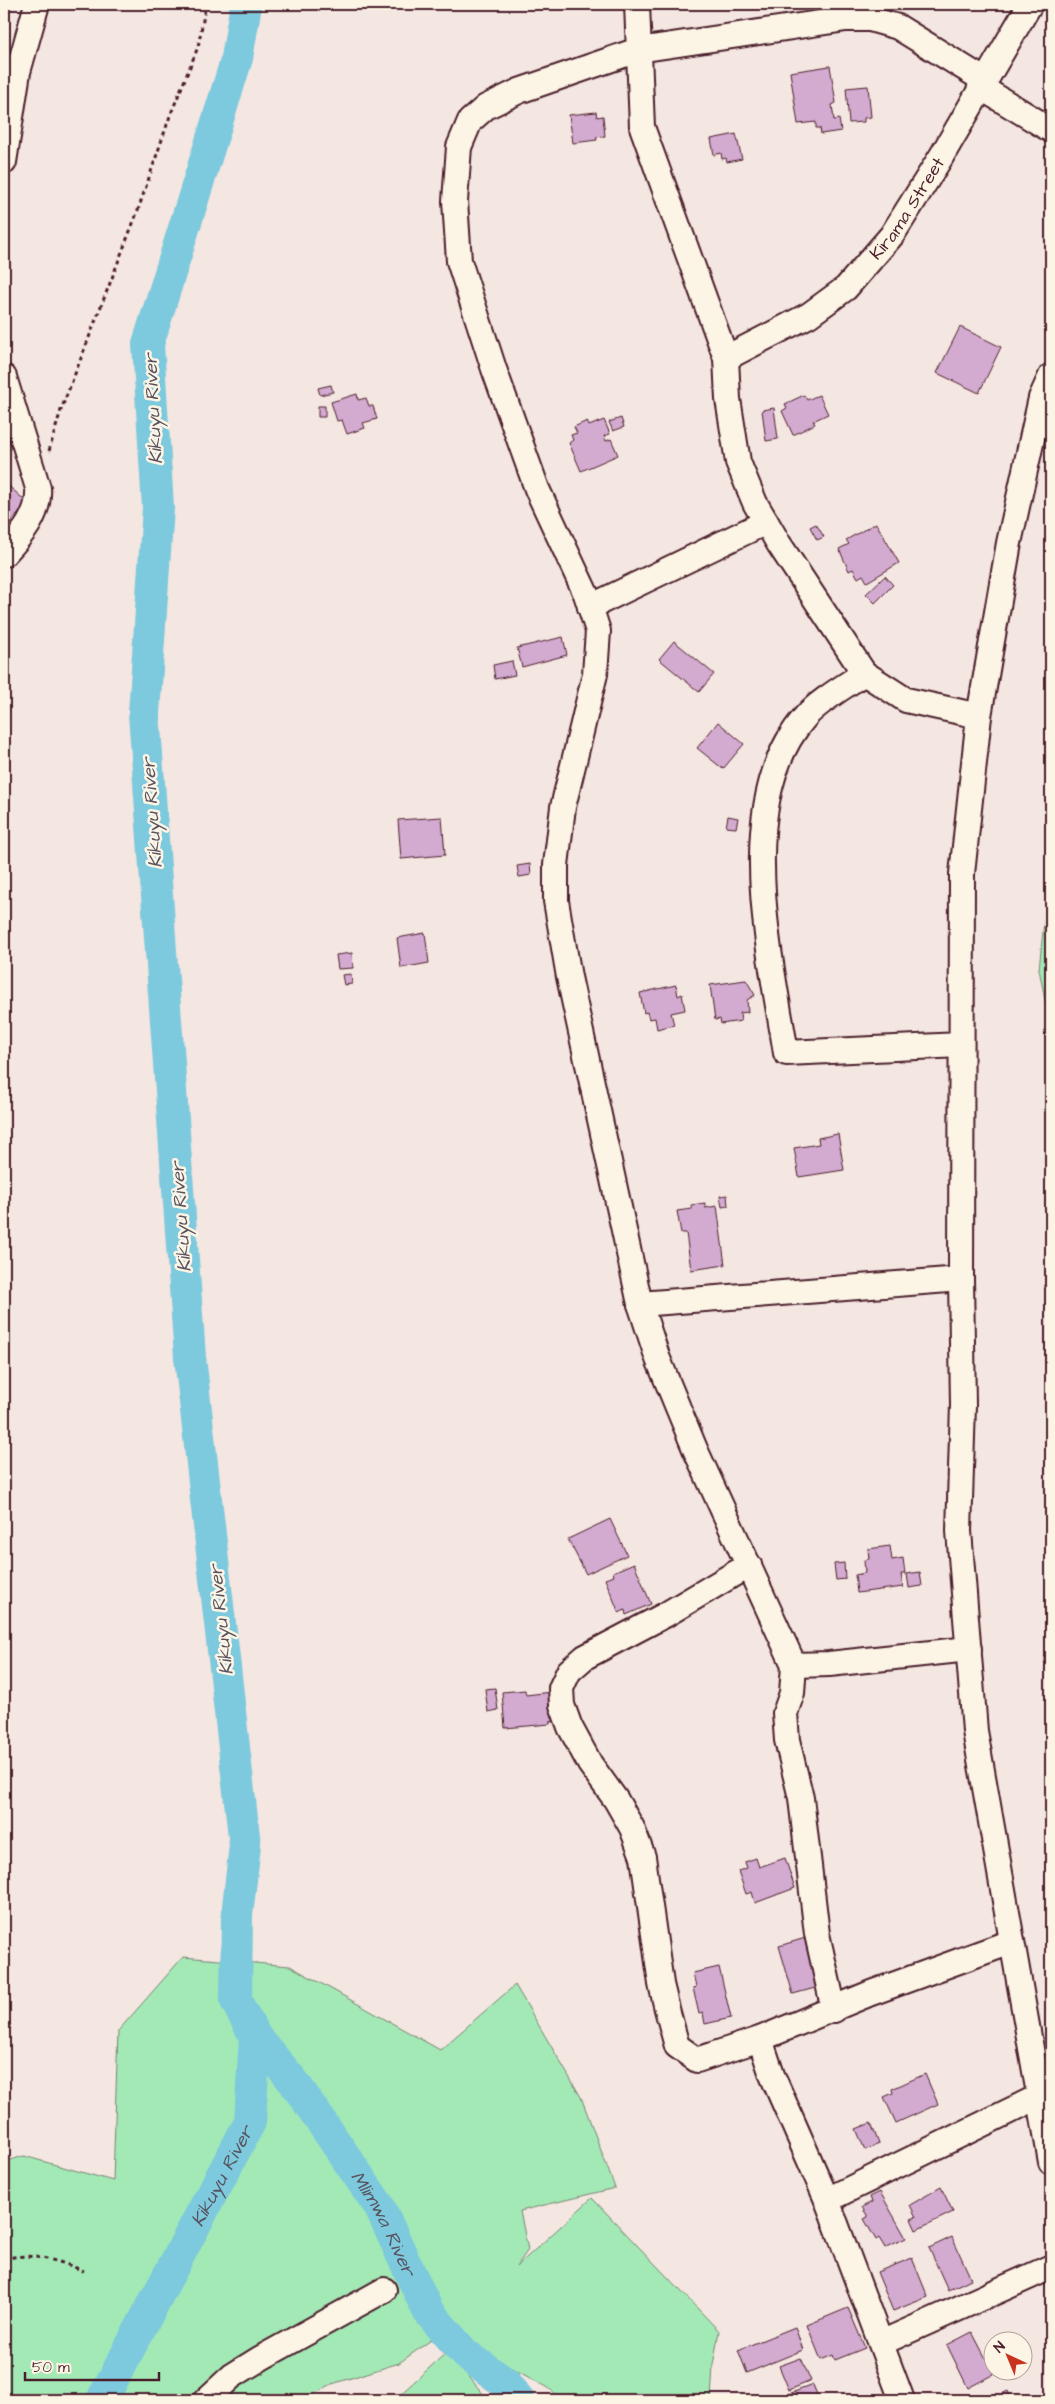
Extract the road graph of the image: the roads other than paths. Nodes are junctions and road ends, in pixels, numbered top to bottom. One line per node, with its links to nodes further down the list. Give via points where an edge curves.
1 (37, 4): 7 (street, via 18,72)
2 (637, 4): 4 (street)
3 (1030, 4): 5 (street, Kirama Street)
4 (638, 50): 5 (street, via 870,18 898,27); 8 (street, via 642,127); 13 (street, via 519,91 486,107 470,120 459,146 456,169 459,260 537,489)
5 (982, 83): 6 (street); 8 (street, Kirama Street, via 892,235 846,288 808,315)
6 (1051, 130)
7 (4, 162)
8 (726, 358): 11 (street, via 728,399 738,462)
9 (1051, 376): 15 (street, via 1041,398 1009,544)
10 (4, 378): 12 (street, via 39,500 28,528)
11 (766, 522): 13 (street); 14 (street)
12 (4, 554)
13 (590, 606): 18 (street, via 598,631 595,674 563,807 556,865 556,901 569,977)
14 (864, 673): 15 (street, via 906,700); 16 (street, via 807,714 785,744 766,800 761,866 768,947 786,1053)
15 (979, 716): 16 (street, via 962,874)
16 (962, 1045): 17 (street)
17 (961, 1279): 18 (street); 20 (street, via 963,1405 959,1532)
18 (640, 1304): 19 (street, via 658,1359 695,1450)
19 (750, 1565): 21 (street); 24 (street, via 585,1657 569,1671 561,1688 562,1705 570,1727 628,1821 643,1857 661,1984 677,2046 697,2060)
20 (969, 1649): 21 (street); 22 (street, via 975,1731)
21 (794, 1665): 23 (street, via 792,1693 785,1713 787,1740 801,1798 818,1934)
22 (1011, 1942): 23 (street); 25 (street)
23 (834, 2010): 24 (street)
24 (760, 2039): 27 (street, via 772,2075)
25 (1040, 2096): 26 (street); 27 (street)
26 (1051, 2162)
27 (827, 2200): 30 (street)
28 (1051, 2267): 30 (street)
29 (384, 2290): 31 (street, via 260,2358 232,2376)
30 (881, 2343): 32 (street)
31 (208, 2400)
32 (902, 2400)

